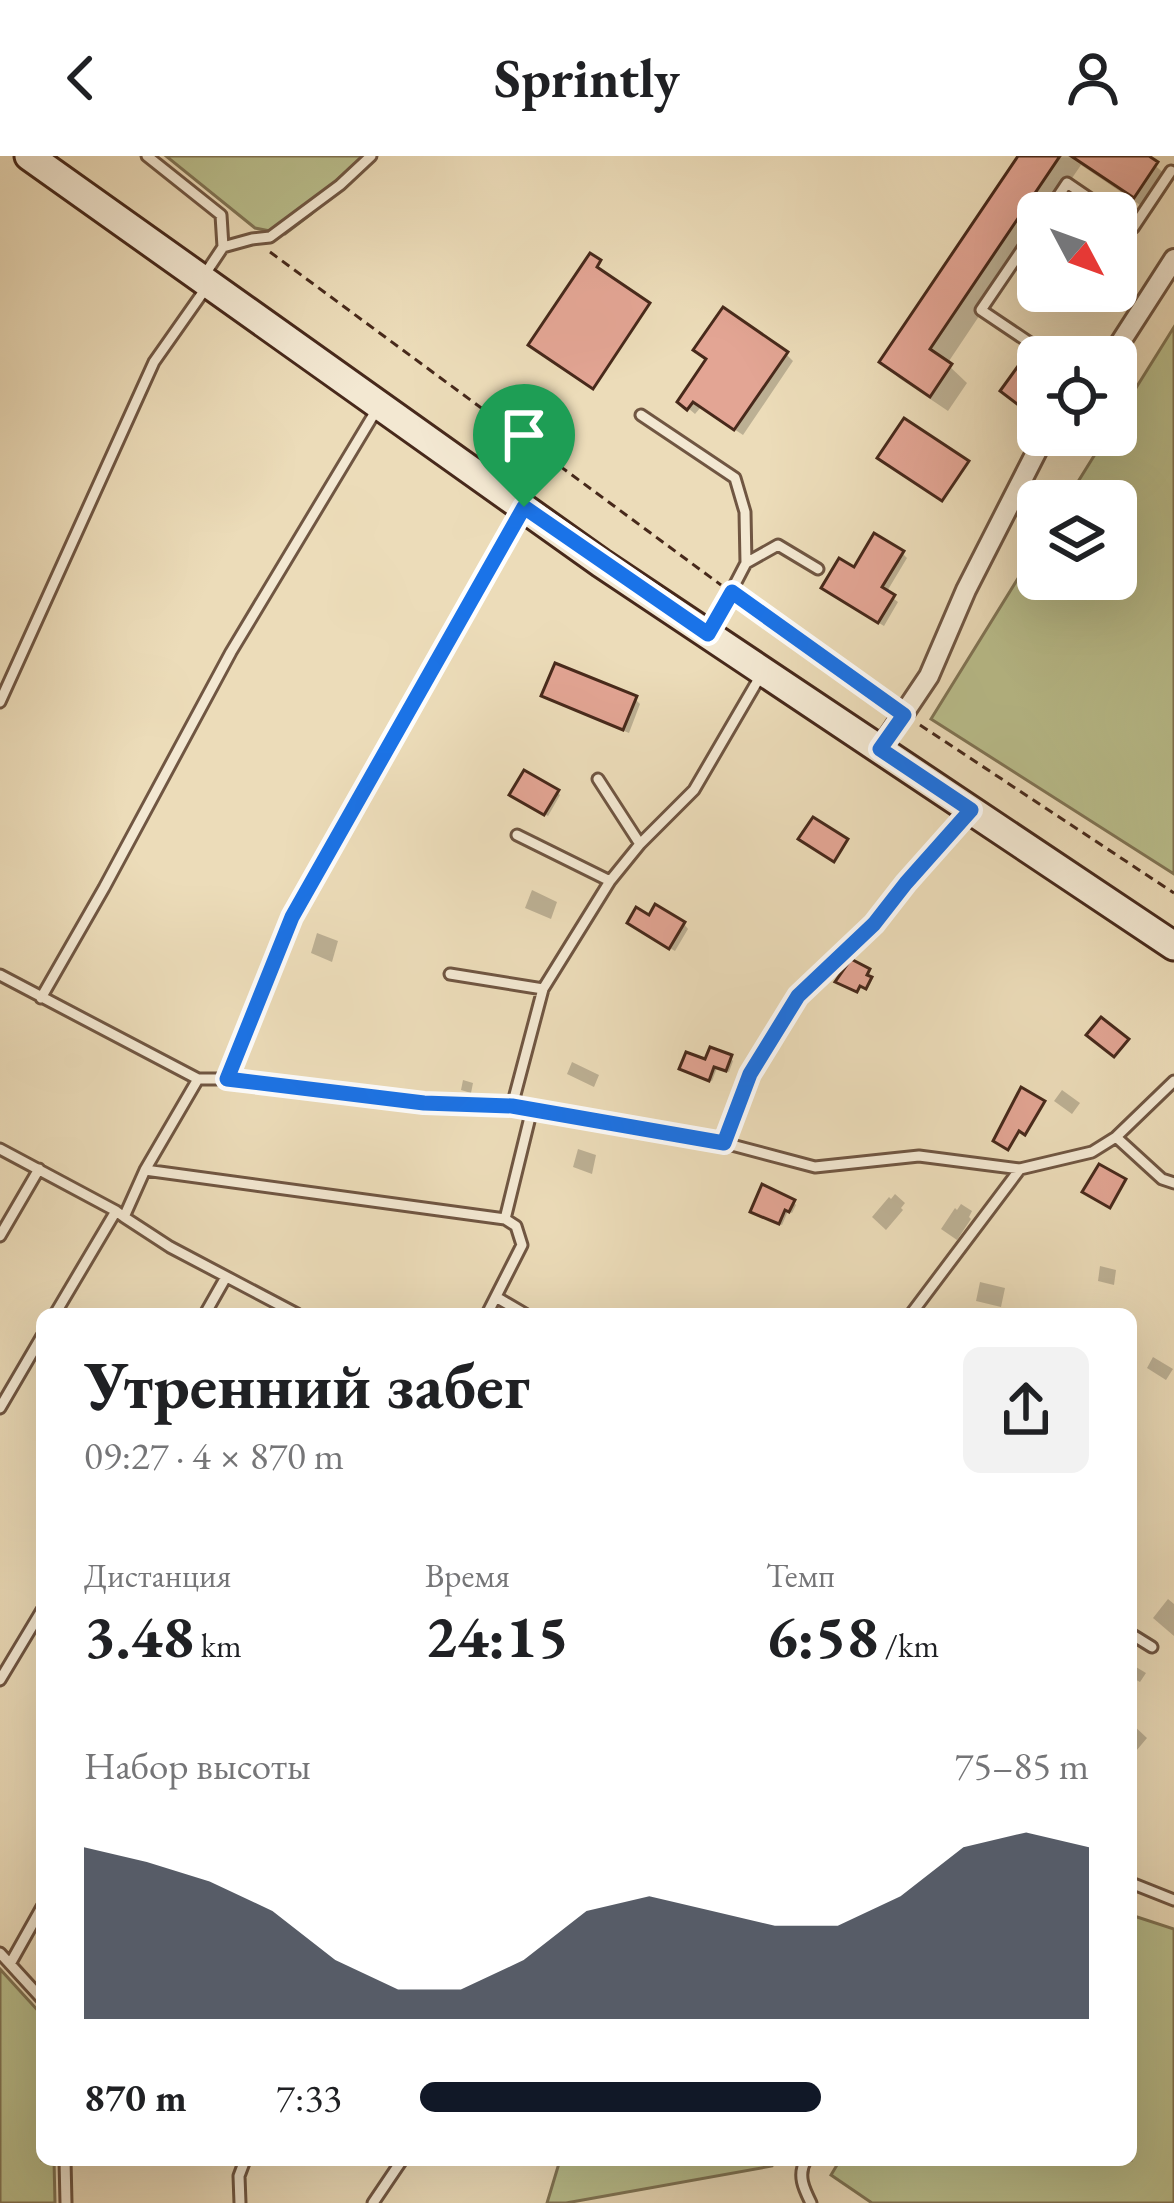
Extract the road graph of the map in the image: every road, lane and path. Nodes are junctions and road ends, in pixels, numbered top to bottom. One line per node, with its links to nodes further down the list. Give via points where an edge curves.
1 (29, 156): 10 (main road)
2 (147, 156): 7 (lane, via 221,215)
3 (371, 156): 6 (lane, via 270,237)
4 (1171, 171): 5 (lane)
5 (1137, 222)
6 (252, 239): 7 (lane); 19 (path)
7 (224, 247): 10 (lane)
8 (1017, 257): 11 (lane, via 981,310)
9 (1174, 259): 12 (street)
10 (205, 281): 13 (main road); 22 (lane, via 154,362)
11 (1020, 336)
12 (1124, 336)
13 (380, 404): 16 (main road); 35 (lane, via 231,652)
14 (640, 416): 17 (lane, via 735,478)
15 (1034, 456): 23 (street)
16 (524, 507): 20 (main road); 37 (lane, via 292,917)
17 (746, 563): 18 (lane, via 778,545); 19 (lane)
18 (818, 569)
19 (732, 592): 20 (lane); 23 (path)
20 (708, 634): 21 (main road)
21 (764, 670): 24 (main road); 28 (lane, via 694,790)
22 (0, 702)
23 (904, 715): 24 (street); 30 (path)
24 (880, 749): 26 (main road)
25 (598, 779): 28 (lane)
26 (971, 810): 31 (main road); 42 (lane, via 874,924 798,996 750,1074)
27 (517, 835): 29 (lane)
28 (640, 844): 29 (lane)
29 (610, 881): 34 (lane)
30 (1174, 893)
31 (1174, 946)
32 (449, 974): 34 (lane)
33 (0, 975): 35 (lane)
34 (543, 989): 39 (lane)
35 (41, 998): 36 (lane)
36 (198, 1079): 37 (lane); 46 (lane)
37 (227, 1079): 39 (lane)
38 (1174, 1081): 41 (lane)
39 (512, 1106): 40 (lane)
40 (532, 1109): 42 (lane); 49 (lane)
41 (1116, 1137): 45 (lane, via 1091,1152); 47 (lane)
42 (724, 1143): 45 (lane, via 815,1167 919,1156)
43 (0, 1149): 44 (lane)
44 (39, 1169): 48 (lane); 50 (lane)
45 (1021, 1169): 58 (lane)
46 (145, 1170): 48 (lane); 49 (lane)
47 (1174, 1183)
48 (120, 1214): 51 (lane); 53 (lane)
49 (505, 1220): 52 (lane, via 522,1245)
50 (0, 1236)
51 (226, 1276): 54 (lane); 55 (lane)
52 (496, 1297): 56 (lane); 57 (lane)
53 (59, 1308)
54 (209, 1308)
55 (286, 1308)
56 (491, 1308)
57 (515, 1308)
58 (916, 1308)
59 (36, 1346): 60 (lane)
60 (0, 1408)
61 (36, 1620): 64 (lane)
62 (1137, 1638): 63 (lane)
63 (1152, 1647)
64 (0, 1679)
65 (1137, 1885): 66 (lane)
66 (1174, 1900)
67 (36, 1918): 69 (lane)
68 (0, 1953): 69 (lane)
69 (10, 1964): 70 (lane)
70 (36, 1992)
71 (64, 2166): 75 (lane)
72 (242, 2166): 76 (lane)
73 (398, 2166): 77 (lane)
74 (802, 2166): 78 (lane)
75 (66, 2203)
76 (240, 2203)
77 (373, 2203)
78 (811, 2203)

